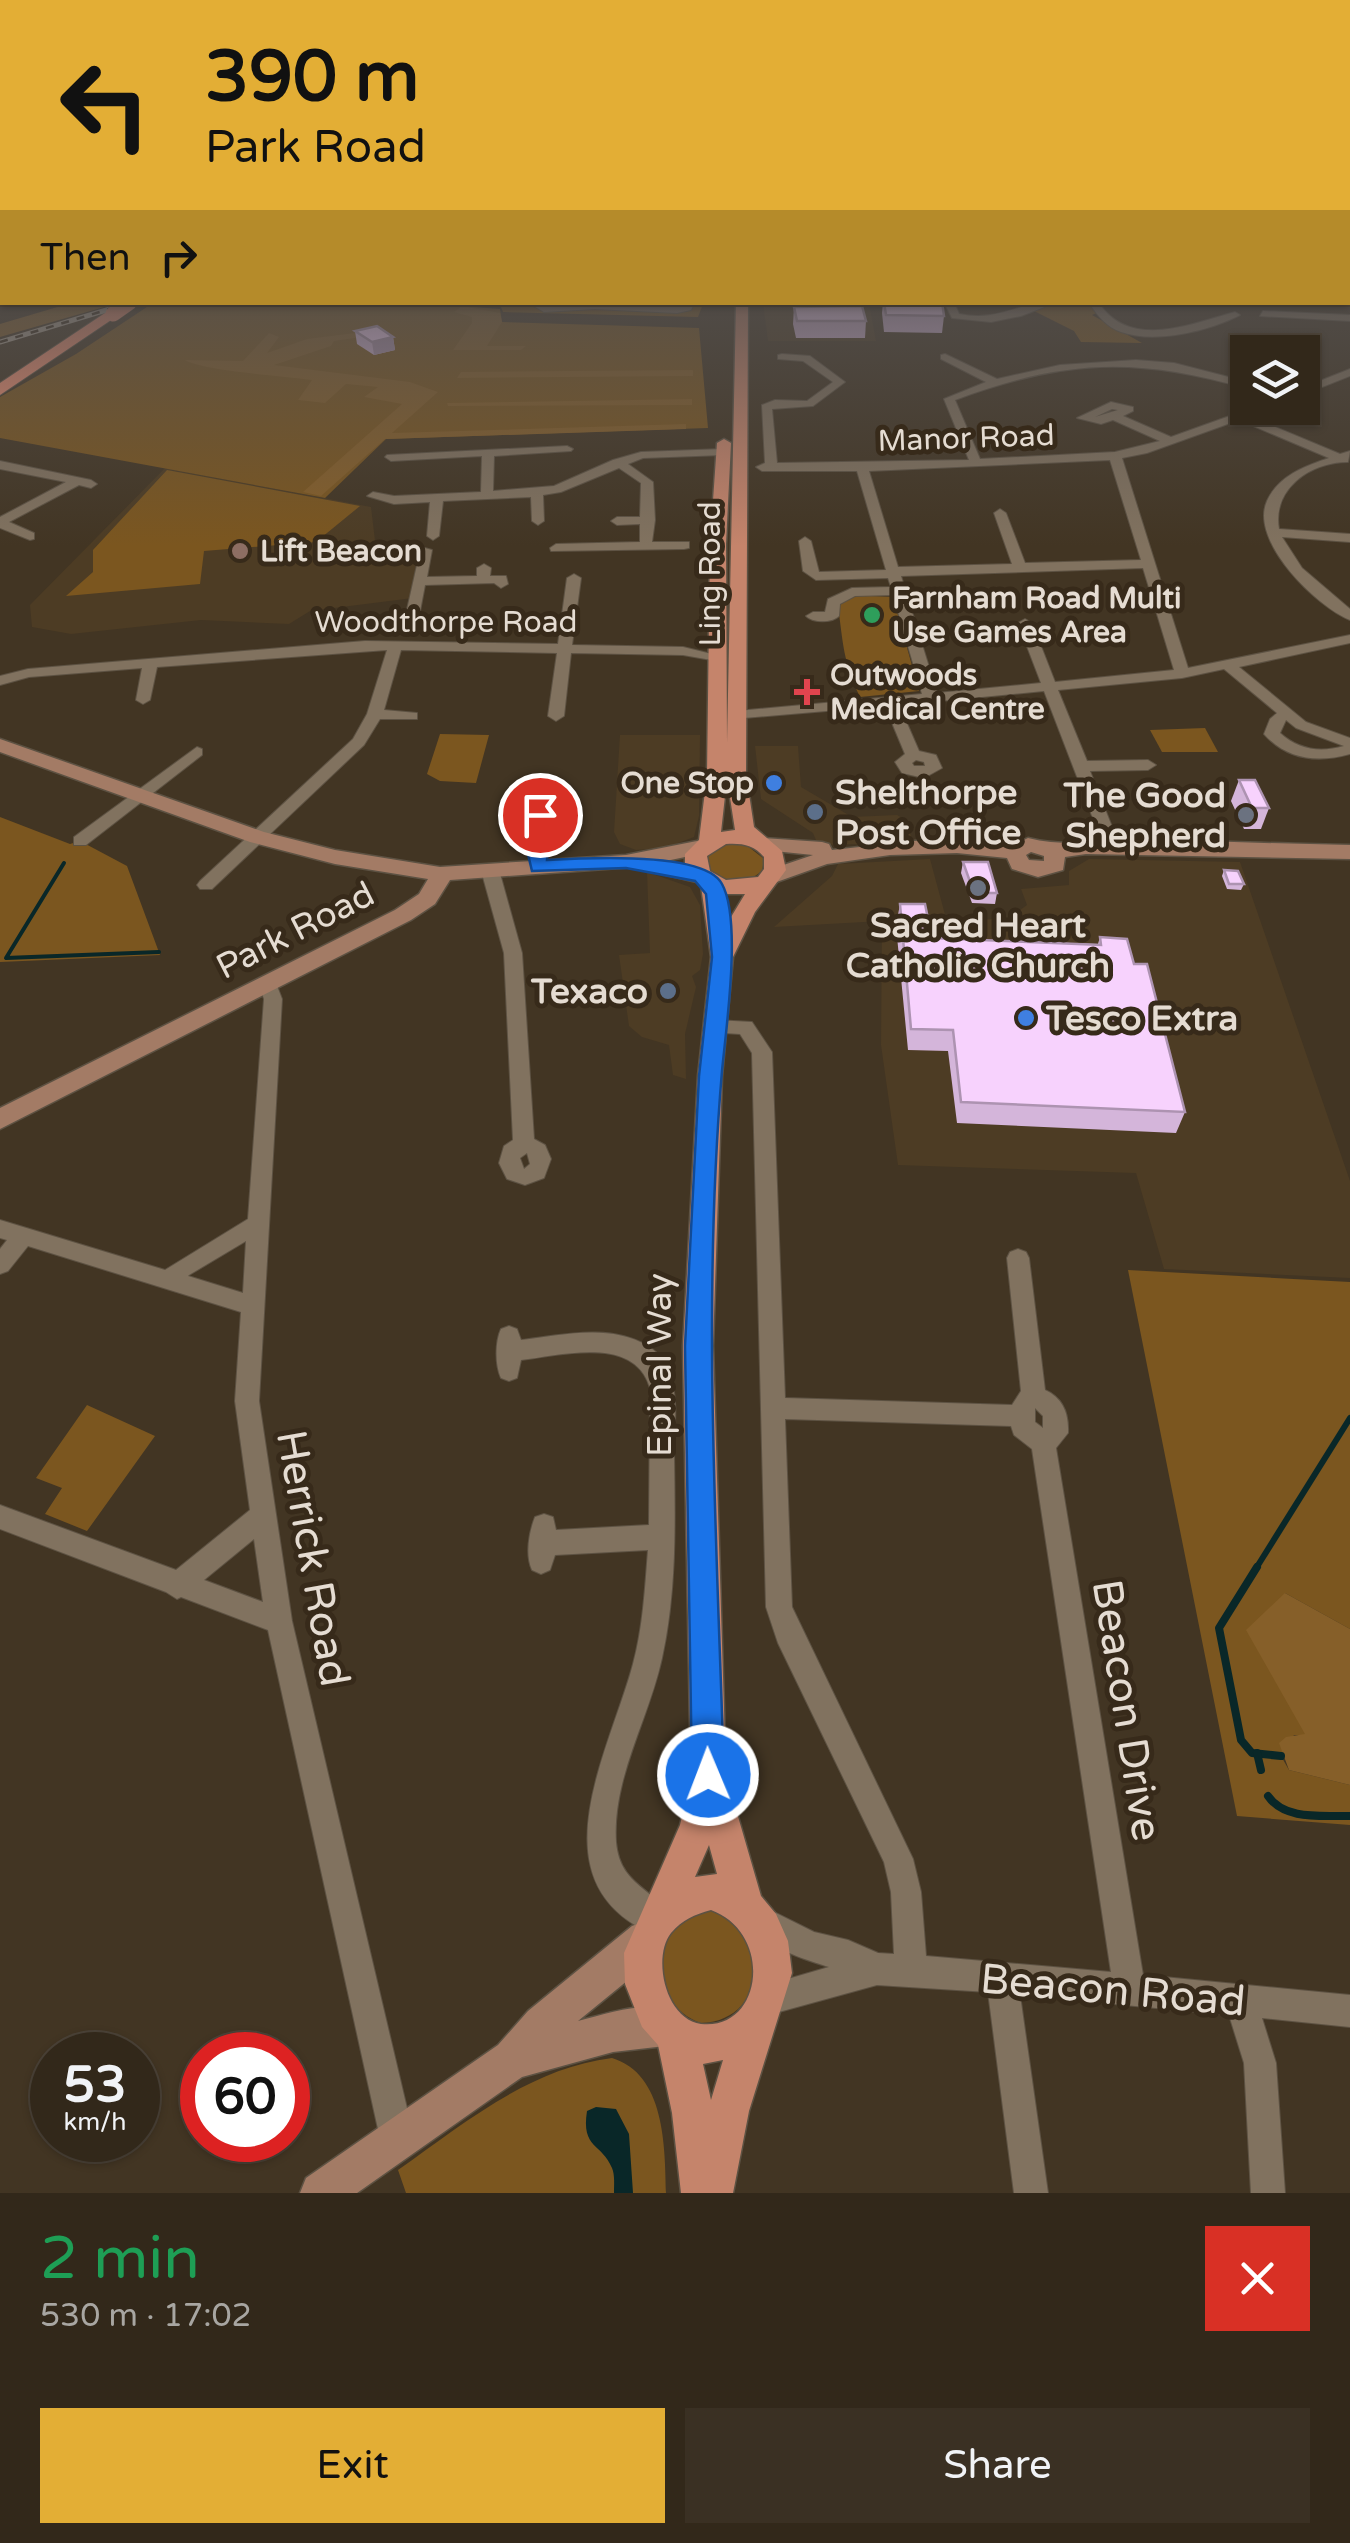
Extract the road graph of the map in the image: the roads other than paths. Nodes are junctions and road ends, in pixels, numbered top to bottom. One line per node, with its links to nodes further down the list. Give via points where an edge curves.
1 (71, 341): 8 (highway, bridge)
2 (725, 341): 17 (main road, Ling Road)
3 (742, 341): 62 (main road, Ling Road)
4 (782, 357): 24 (street, Manor Road, via 806,358 840,380 811,405 766,407 767,467)
5 (944, 357): 9 (street)
6 (1350, 372): 10 (street)
7 (1230, 381): 9 (street, via 1182,366 1115,363 1060,366)
8 (4, 384)
9 (998, 384): 22 (street, via 949,399)
10 (1320, 384)
11 (1114, 416): 14 (street)
12 (1230, 419): 14 (street, Manor Road)
13 (1261, 425): 20 (street)
14 (1170, 441): 18 (street, Manor Road)
15 (572, 448): 16 (street)
16 (488, 452): 19 (street); 29 (street)
17 (723, 452): 21 (street); 59 (main road, Ling Road)
18 (1115, 456): 22 (street, Manor Road); 45 (street)
19 (396, 459)
20 (1346, 459): 37 (street, via 1299,474 1278,492 1270,510)
21 (616, 462): 27 (street); 32 (street, via 647,482)
22 (976, 463): 24 (street, Manor Road)
23 (1, 466): 25 (street)
24 (862, 467): 47 (street)
25 (76, 481): 26 (street); 34 (street)
26 (91, 484)
27 (538, 493): 29 (street); 35 (street)
28 (371, 495): 30 (street)
29 (487, 496): 30 (street)
30 (436, 498): 39 (street)
31 (1000, 513): 46 (street)
32 (649, 520): 33 (street); 42 (street)
33 (618, 521)
34 (0, 523): 38 (street)
35 (537, 523)
36 (416, 525): 39 (street)
37 (1275, 534): 40 (street); 53 (street, via 1296,571)
38 (30, 536)
39 (431, 537): 49 (street)
40 (1350, 538)
41 (684, 545): 42 (street, Ling Road)
42 (646, 546): 44 (street, Ling Road)
43 (811, 547): 47 (street, via 810,571 816,576)
44 (556, 548)
45 (1147, 564): 46 (street); 63 (street)
46 (1020, 568): 47 (street)
47 (896, 572): 51 (street)
48 (574, 578): 58 (street)
49 (421, 581): 50 (street, via 484,573); 56 (street)
50 (501, 584)
51 (900, 591): 52 (street, via 845,594 833,602 833,620); 66 (street)
52 (813, 616)
53 (1350, 616)
54 (1025, 622): 65 (street)
55 (1350, 639): 61 (street)
56 (412, 640): 57 (street, Woodthorpe Road); 58 (street, Woodthorpe Road)
57 (392, 646): 60 (street, Woodthorpe Road); 69 (street)
58 (565, 649): 59 (street, Woodthorpe Road); 72 (street)
59 (717, 658): 62 (main road, Woodthorpe Road); 85 (main road, Ling Road, via 717,776)
60 (150, 662): 64 (street, Woodthorpe Road); 67 (street)
61 (1229, 666): 63 (street); 70 (street)
62 (738, 671): 73 (main road, Ling Road)
63 (1182, 674): 65 (street)
64 (0, 681)
65 (1051, 689): 66 (street); 78 (street)
66 (931, 699): 68 (street)
67 (143, 700)
68 (892, 702): 73 (street); 77 (street)
69 (374, 714): 71 (street); 82 (street, via 346,756)
70 (1286, 714): 75 (street); 75 (street, via 1272,734 1287,746 1314,756)
71 (412, 716)
72 (556, 716)
73 (737, 716): 84 (main road, Ling Road, via 741,814 744,828)
74 (0, 745): 81 (street)
75 (1350, 746)
76 (197, 752): 81 (street)
77 (913, 754)
78 (1084, 766): 79 (street); 86 (street)
79 (1148, 766)
80 (545, 785): 90 (street)
81 (141, 795): 82 (street); 83 (street)
82 (257, 837): 92 (street); 95 (street)
83 (80, 841)
84 (759, 842): 85 (main road, via 732,837); 88 (street); 94 (main road, via 777,863)
85 (705, 845): 89 (street); 93 (main road, via 694,861)
86 (1112, 847): 87 (street); 88 (street, via 1054,852 1055,865 1038,870 1020,864 1015,853 967,847)
87 (1350, 852)
88 (852, 854): 94 (street, via 793,866)
89 (626, 862): 90 (street); 93 (street)
90 (538, 867): 91 (street)
91 (490, 870): 92 (street); 100 (street, via 513,953)
92 (440, 874): 97 (street, Park Road, via 426,902)
93 (707, 880): 94 (main road, via 742,888); 96 (main road, Epinal Way)
94 (766, 880): 96 (main road, Epinal Way)
95 (206, 885)
96 (722, 957): 98 (main road, Epinal Way)
97 (267, 983): 99 (street, Park Road); 101 (street, Herrick Road, via 273,998)
98 (730, 1027): 110 (street, via 762,1052); 117 (main road, Epinal Way, via 698,1346)
99 (0, 1119)
100 (524, 1146)
101 (256, 1225): 106 (street); 107 (street, Herrick Road)
102 (0, 1229): 103 (street)
103 (23, 1236): 105 (street); 106 (street)
104 (1018, 1258): 109 (street, Beacon Drive)
105 (0, 1265)
106 (168, 1281): 107 (street)
107 (251, 1305): 112 (street, Herrick Road, via 246,1401)
108 (509, 1352): 113 (street, via 604,1343 640,1354 654,1366 662,1388)
109 (1028, 1406): 110 (street); 123 (street, Beacon Drive, via 1052,1406 1056,1417 1056,1433 1042,1443)
110 (772, 1408): 121 (street, via 779,1608 898,1858)
111 (0, 1517): 115 (street)
112 (261, 1518): 115 (street); 116 (street, Herrick Road)
113 (658, 1537): 114 (street); 119 (street, via 649,1660 611,1773 602,1838 613,1883)
114 (543, 1544)
115 (177, 1586): 116 (street)
116 (278, 1620): 129 (street, Herrick Road)
117 (708, 1775): 118 (main road, Epinal Way); 119 (main road, Epinal Way, via 698,1826)
118 (751, 1912): 119 (main road, via 728,1895 693,1892); 120 (street, Beacon Road, via 809,1946); 125 (main road, via 773,1958)
119 (654, 1924): 127 (main road, via 642,1977 646,1995); 128 (street)
120 (876, 1969): 121 (street, Beacon Road); 125 (street, Beacon Road)
121 (911, 1972): 122 (street, Beacon Road)
122 (1002, 1977): 123 (street, Beacon Road); 133 (street)
123 (1130, 1990): 124 (street, Beacon Road)
124 (1241, 2002): 126 (street, Beacon Road); 134 (street, via 1260,2063)
125 (761, 2011): 127 (main road, via 740,2035 708,2044); 132 (main road, via 728,2112)
126 (1350, 2011)
127 (671, 2030): 128 (street, via 612,2032); 131 (main road, via 693,2113)
128 (512, 2060): 129 (street)
129 (397, 2138): 130 (street)
130 (321, 2193)
131 (702, 2193)
132 (712, 2193)
133 (1030, 2193)
134 (1268, 2193)

